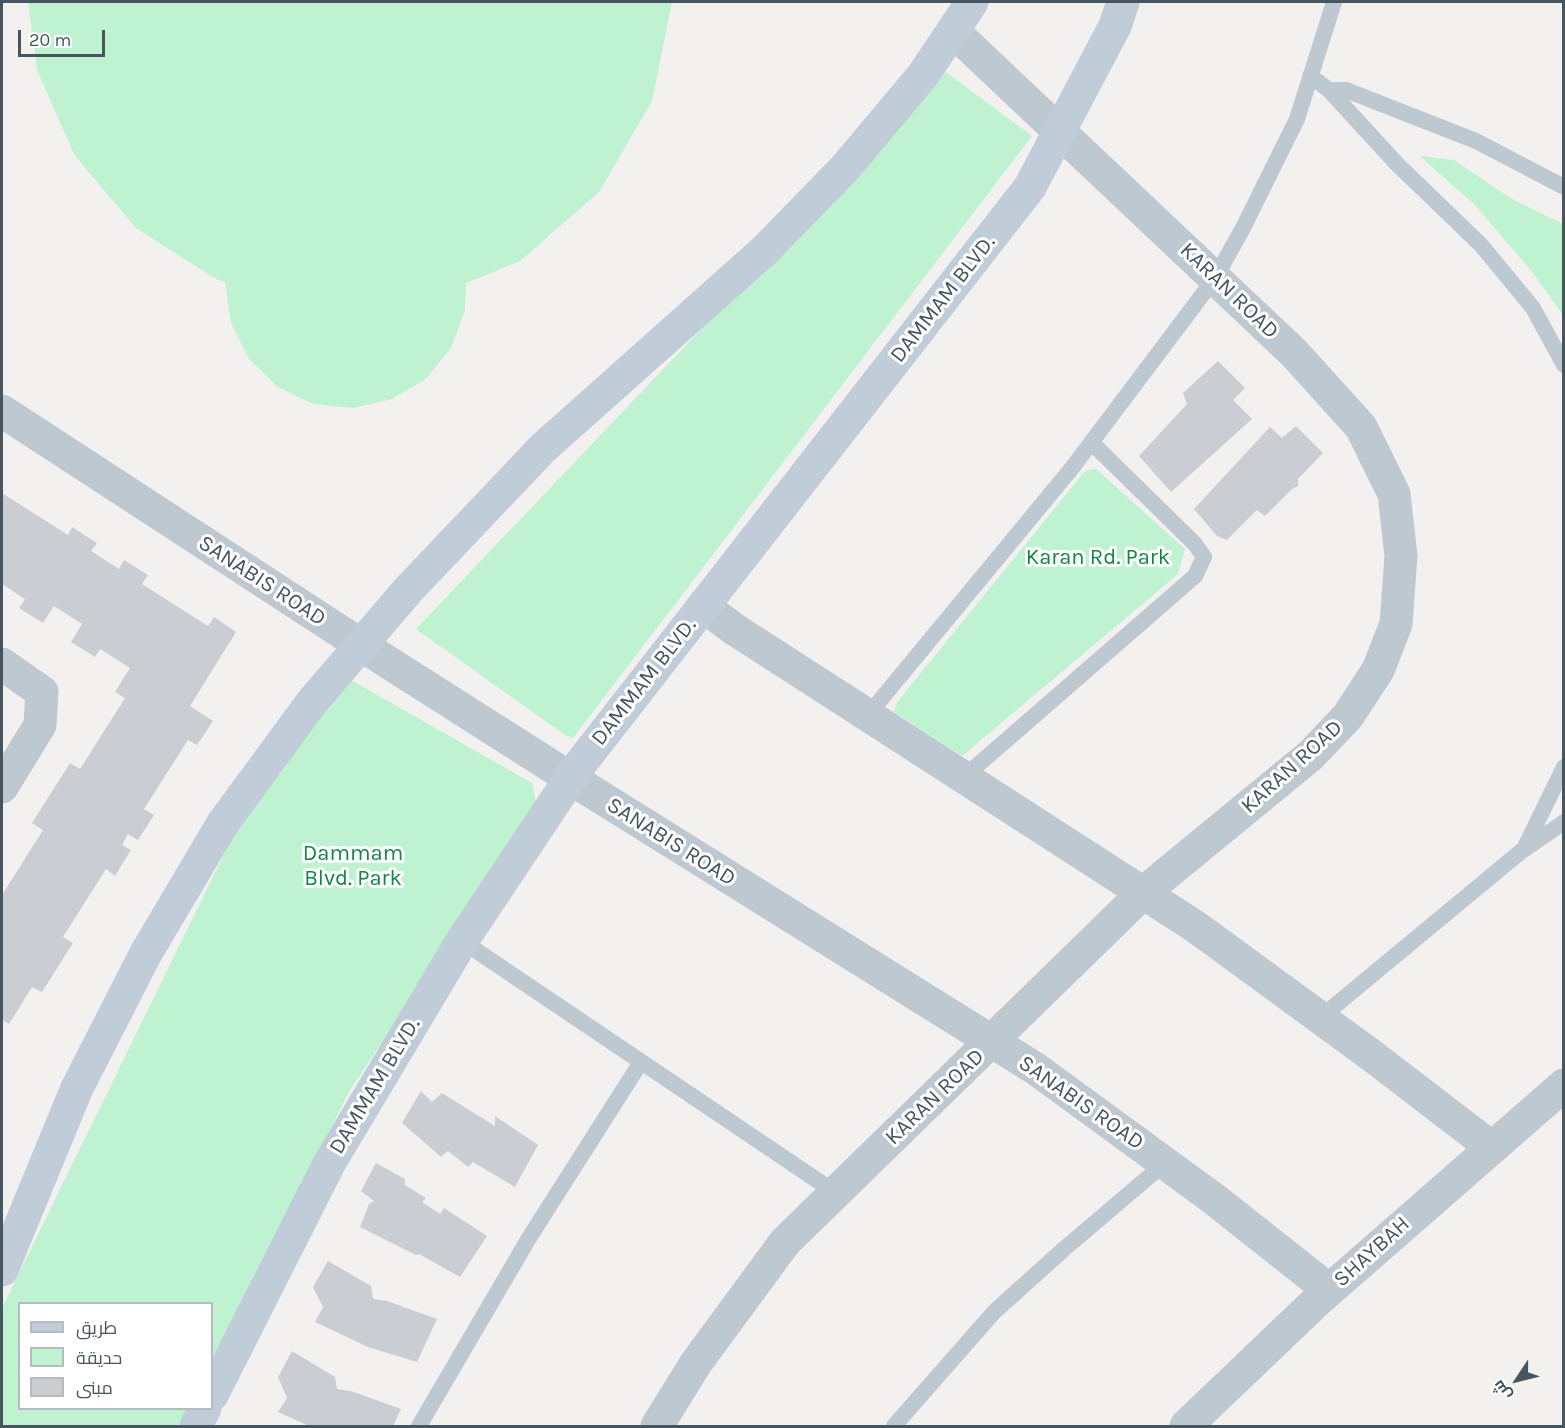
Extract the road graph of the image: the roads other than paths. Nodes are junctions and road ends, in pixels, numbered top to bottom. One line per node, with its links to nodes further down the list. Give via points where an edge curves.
1 (972, 2): 4 (main road)
2 (1123, 2): 7 (main road, DAMMAM BLVD., via 1115,26)
3 (1334, 2): 5 (lane)
4 (953, 31): 7 (street, KARAN ROAD); 14 (main road, via 923,75 845,168 764,251 543,448)
5 (1310, 76): 6 (lane); 9 (lane, via 1297,119)
6 (1329, 90): 8 (lane, via 1346,90 1456,132); 10 (lane, via 1397,164 1481,245 1533,308)
7 (1060, 130): 9 (street, KARAN ROAD); 13 (main road, DAMMAM BLVD., via 1030,187)
8 (1563, 187)
9 (1215, 278): 12 (lane); 23 (street, KARAN ROAD, via 1294,353 1361,427 1394,494 1401,556 1396,624 1378,670 1348,716 1311,755)
10 (1563, 365)
11 (2, 411): 14 (street, SANABIS ROAD)
12 (1091, 442): 16 (lane); 18 (lane, via 1204,557 1195,576)
13 (703, 606): 16 (street); 19 (main road, DAMMAM BLVD.)
14 (361, 645): 19 (street, SANABIS ROAD); 32 (main road, via 312,702 223,823 146,953 76,1088)
15 (2, 664): 20 (street, via 42,692 40,725)
16 (868, 715): 18 (street)
17 (1563, 767): 22 (lane)
18 (964, 777): 23 (street)
19 (570, 778): 24 (main road, DAMMAM BLVD.); 26 (street, SANABIS ROAD)
20 (2, 787)
21 (1563, 822): 22 (lane)
22 (1524, 849): 25 (lane)
23 (1143, 893): 25 (street); 26 (street, KARAN ROAD)
24 (462, 941): 27 (lane); 34 (main road, DAMMAM BLVD., via 330,1162)
25 (1320, 1018): 29 (street)
26 (991, 1041): 30 (street, SANABIS ROAD); 31 (street, KARAN ROAD)
27 (641, 1062): 31 (lane); 37 (lane, via 529,1238)
28 (1563, 1085): 29 (street, SHAYBAH)
29 (1491, 1147): 33 (street, SHAYBAH)
30 (1165, 1163): 33 (street, SANABIS ROAD); 39 (lane, via 994,1312)
31 (836, 1193): 38 (street, KARAN ROAD, via 785,1242 696,1363)
32 (2, 1270)
33 (1329, 1290): 40 (street, SHAYBAH)
34 (213, 1393)
35 (204, 1410): 36 (main road)
36 (196, 1426)
37 (420, 1426)
38 (657, 1426)
39 (894, 1426)
40 (1186, 1426)

